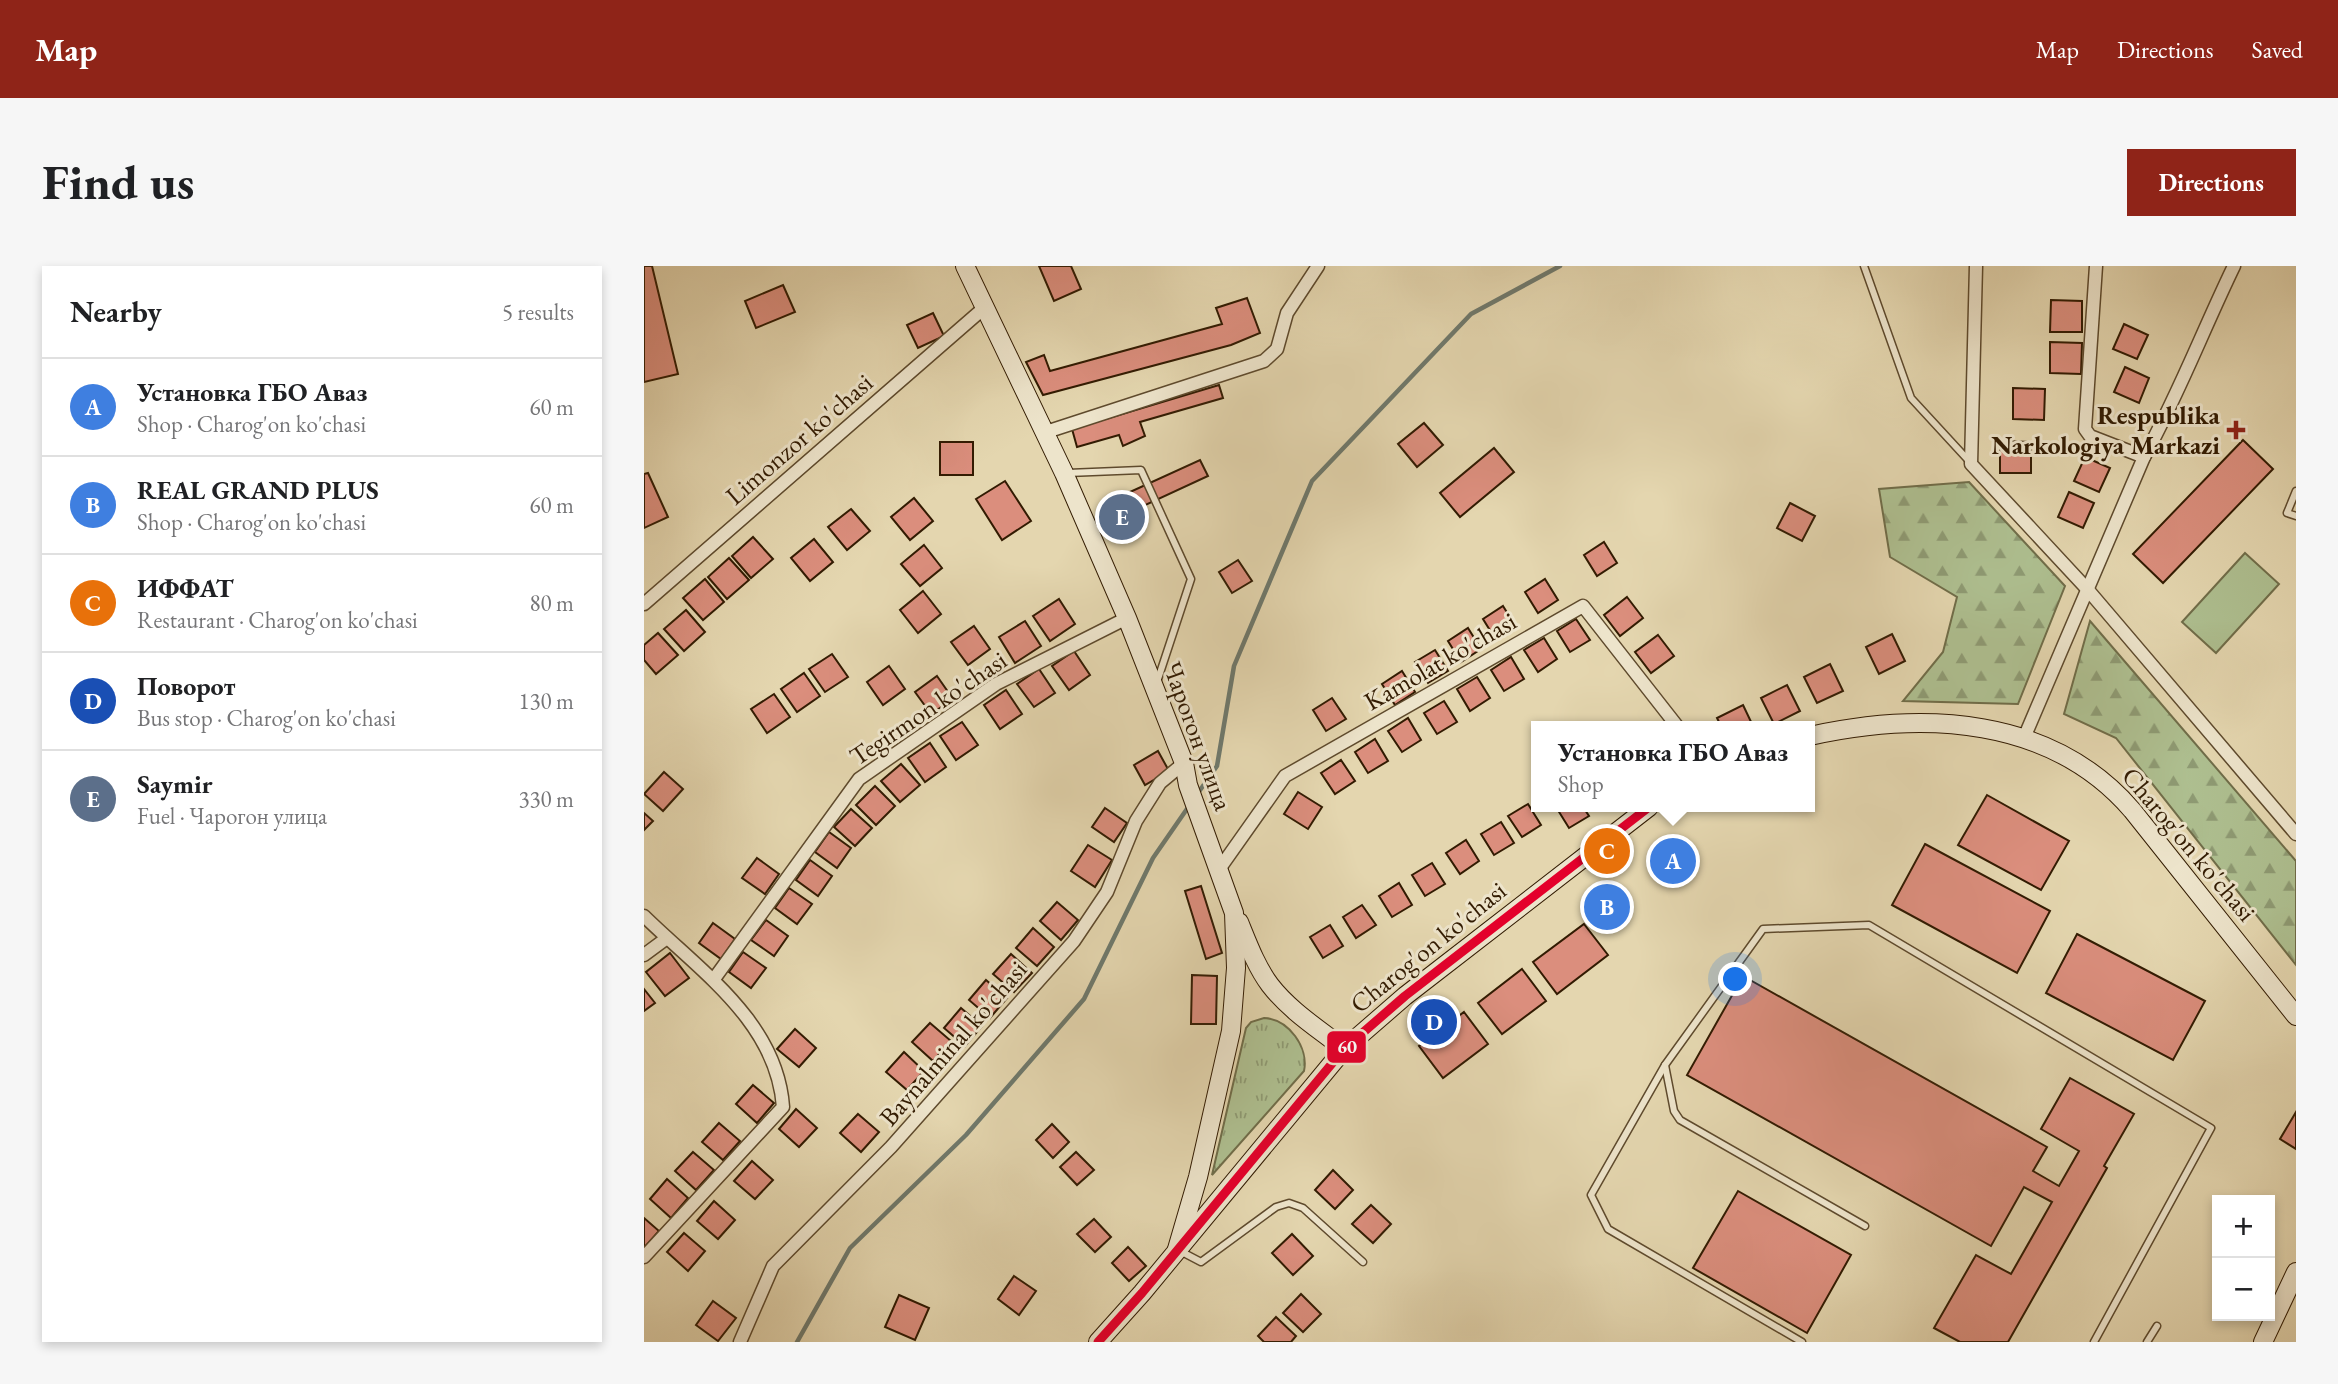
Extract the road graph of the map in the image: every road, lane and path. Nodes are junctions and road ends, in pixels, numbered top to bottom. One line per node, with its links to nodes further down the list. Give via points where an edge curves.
1 (965, 266): 7 (main road, Чарогон улица)
2 (1318, 266): 8 (street, via 1287,313 1277,349 1264,361)
3 (1864, 266): 10 (lane, via 1911,398)
4 (1976, 266): 10 (street)
5 (2096, 266): 9 (street, via 2085,429 2090,436)
6 (2234, 266): 9 (street)
7 (984, 308): 8 (main road, Чарогон улица); 15 (street, Limonzor ko'chasi)
8 (1043, 433): 11 (main road, Чарогон улица)
9 (2144, 457): 14 (street)
10 (1972, 464): 14 (street)
11 (1064, 473): 16 (main road, Чарогон улица); 17 (lane, via 1141,470 1191,579)
12 (2296, 491): 13 (lane, via 2287,513)
13 (2296, 516)
14 (2088, 590): 20 (street); 23 (street)
15 (644, 604)
16 (1128, 618): 17 (main road, Чарогон улица); 29 (street, Tegirmon ko'chasi, via 996,684 859,779)
17 (1154, 690): 21 (main road, Чарогон улица)
18 (1673, 721): 24 (street, Kamolat ko'chasi, via 1583,606 1285,776)
19 (1815, 735): 20 (main road, Charog'on ko'chasi, via 1941,724)
20 (2024, 738): 30 (main road, Charog'on ko'chasi, via 2069,757 2108,784)
21 (1184, 763): 24 (main road, Чарогон улица); 40 (street, Baynalminal ko'chasi, via 1160,783 1136,821 1107,892 1074,941 891,1147 773,1266)
22 (1643, 812): 31 (main road, Charog'on ko'chasi, via 1405,996)
23 (2296, 834)
24 (1220, 868): 25 (main road, Чарогон улица)
25 (1234, 912): 31 (main road, via 1270,985); 34 (main road, Чарогон улица, via 1231,1031)
26 (644, 916): 27 (street)
27 (667, 938): 28 (street); 29 (street)
28 (644, 955)
29 (714, 979): 35 (street, via 766,1045 783,1107)
30 (2296, 1016)
31 (1344, 1049): 34 (main road, Charog'on ko'chasi)
32 (1665, 1065): 33 (lane, via 1680,1120); 42 (lane, via 1591,1195 1608,1229); 43 (lane, via 1763,929 1869,925 2211,1128)
33 (1865, 1226)
34 (1177, 1249): 36 (lane, via 1201,1262 1276,1207 1289,1203 1303,1209); 41 (main road, Charog'on ko'chasi)
35 (644, 1257)
36 (1363, 1262)
37 (2296, 1272): 38 (main road)
38 (2291, 1287): 45 (main road)
39 (2157, 1326): 44 (lane)
40 (740, 1342)
41 (1098, 1342)
42 (1802, 1342)
43 (2094, 1342)
44 (2147, 1342)
45 (2263, 1342)

